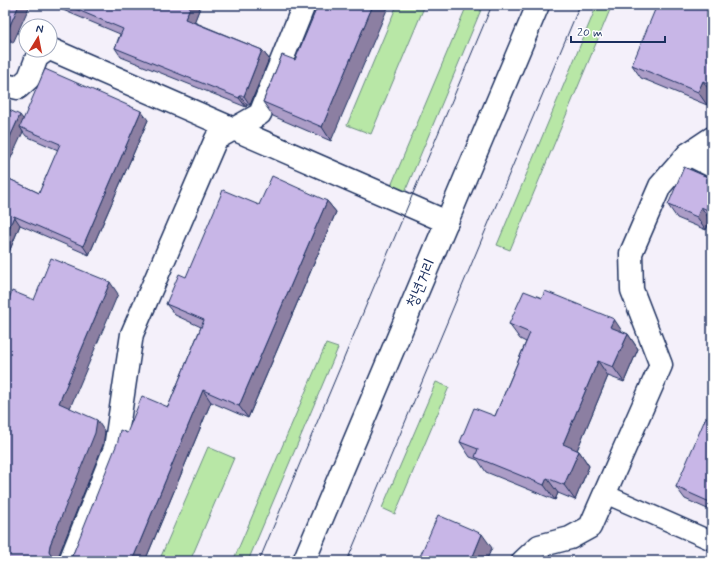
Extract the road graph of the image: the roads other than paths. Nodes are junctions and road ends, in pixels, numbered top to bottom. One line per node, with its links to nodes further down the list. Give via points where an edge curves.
1 (304, 5): 6 (street, via 260,114)
2 (538, 5): 10 (street, 청년거리)
3 (58, 53): 6 (street)
4 (37, 58): 5 (street, via 29,78 18,88)
5 (5, 86)
6 (232, 129): 10 (street); 13 (street, via 216,139 132,334 115,448)
7 (712, 138): 8 (street)
8 (688, 154): 9 (street); 11 (street, via 660,186 631,253 632,290 661,365)
9 (712, 166)
10 (447, 222): 14 (street, 청년거리)
11 (605, 494): 12 (lane); 15 (street, via 590,528 570,538 539,546)
12 (712, 541)
13 (70, 561)
14 (304, 561)
15 (522, 561)

